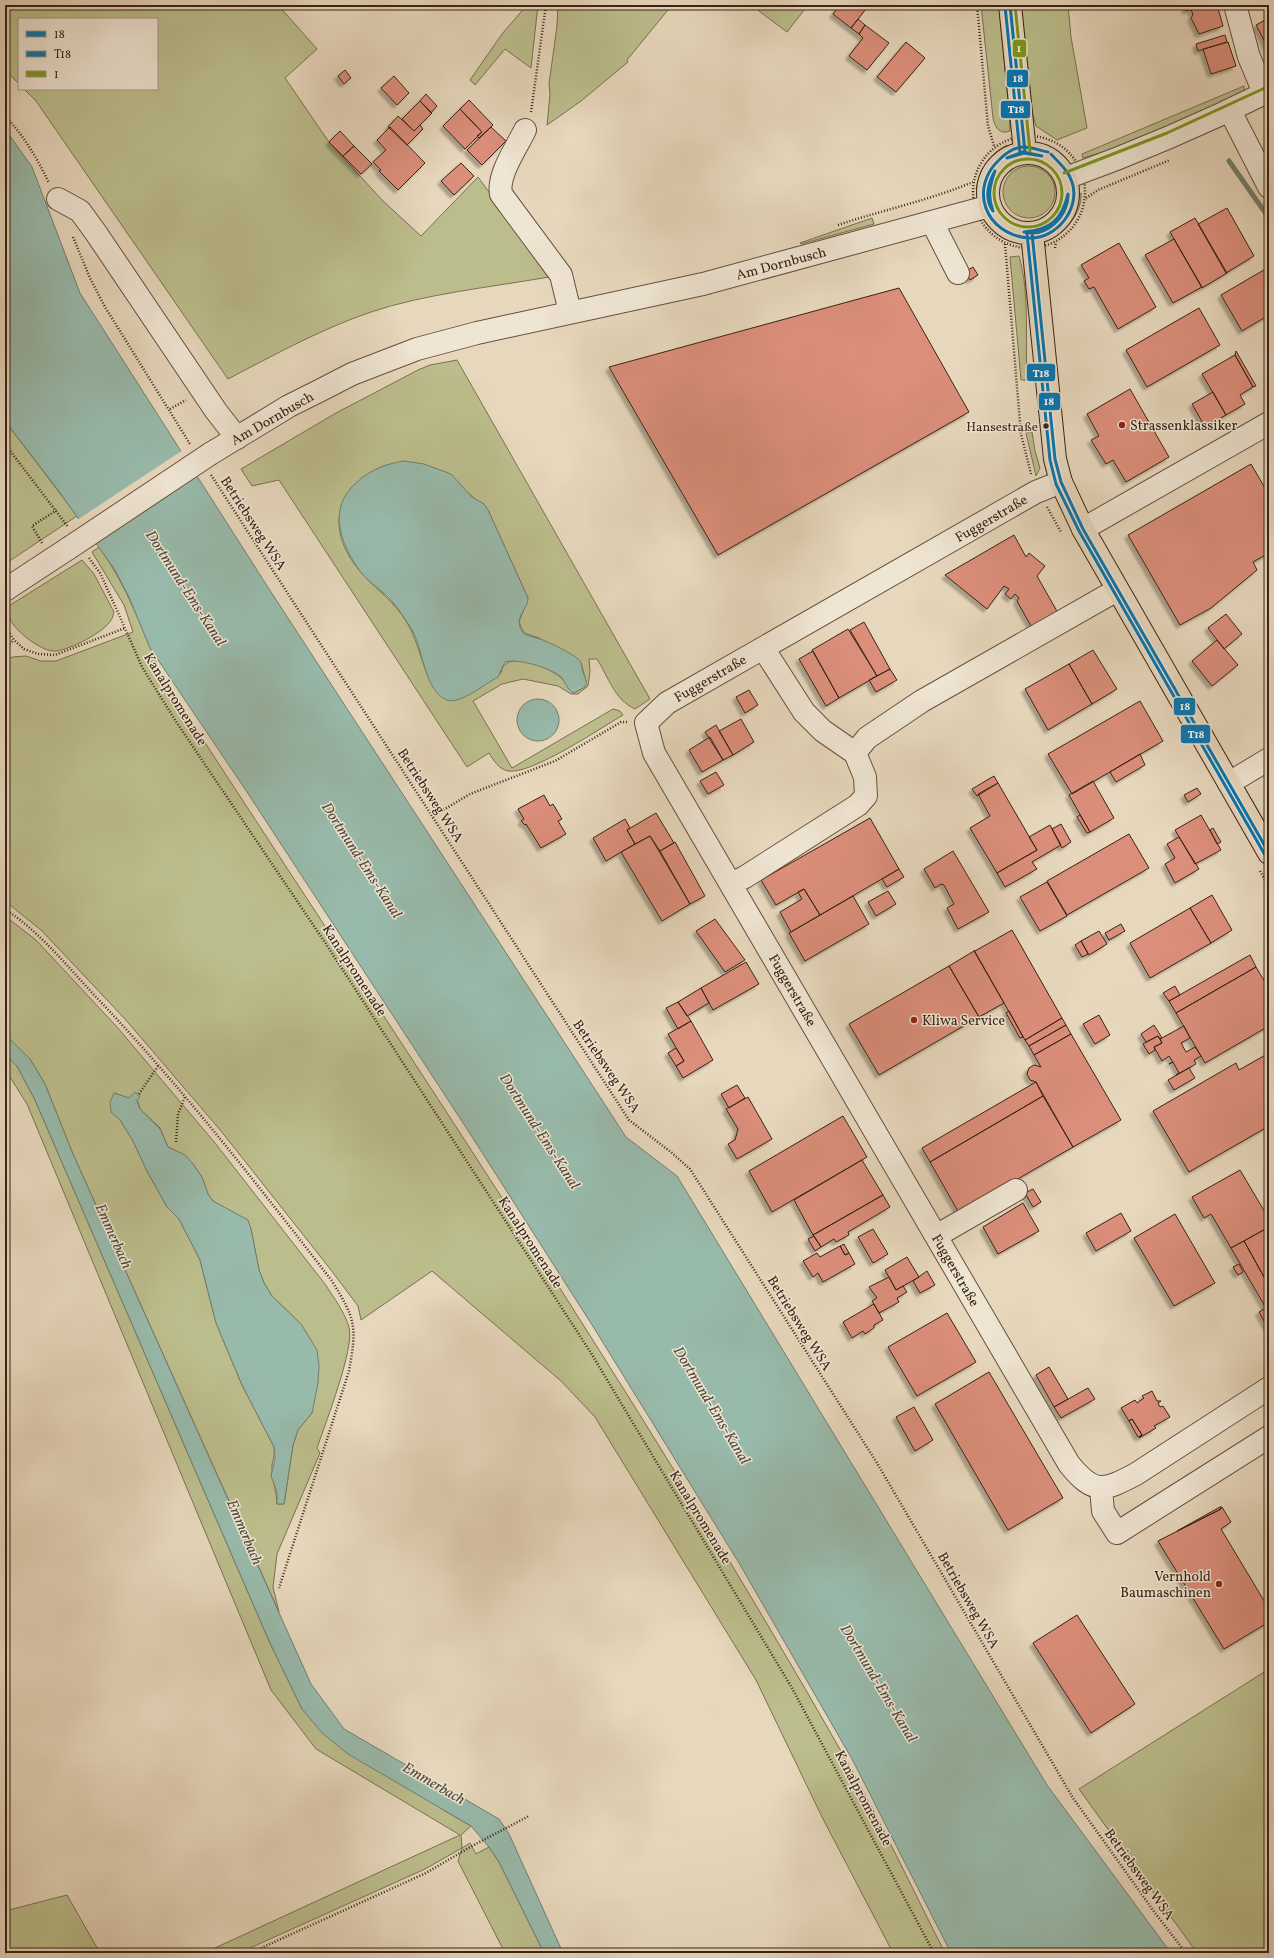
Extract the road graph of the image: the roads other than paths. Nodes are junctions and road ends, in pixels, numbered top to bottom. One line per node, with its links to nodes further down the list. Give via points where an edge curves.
1 (1010, 5): 6 (main road)
2 (1235, 5): 3 (street, via 1249,57)
3 (1267, 92): 4 (street)
4 (1230, 111): 7 (street, via 1148,147); 8 (street)
5 (525, 130): 14 (street, via 499,186 509,207 561,275)
6 (1025, 152): 7 (main road, via 1047,157 1056,163); 10 (main road, via 1010,157 998,166 989,186)
7 (1066, 178): 12 (main road, via 1069,192 1062,216 1044,230)
8 (1269, 187)
9 (58, 199): 16 (street, via 80,211)
10 (990, 206): 11 (street, Am Dornbusch); 12 (main road, via 1003,224 1022,232)
11 (932, 222): 13 (street); 14 (street, Am Dornbusch, via 703,284)
12 (1032, 233): 17 (main road, via 1054,459)
13 (958, 273)
14 (570, 312): 16 (street, Am Dornbusch, via 417,349 352,374 289,406)
15 (1269, 423): 18 (street)
16 (237, 438): 19 (street, Am Dornbusch, bridge, via 204,459 78,552)
17 (1061, 482): 18 (main road); 21 (street, Fuggerstraße, via 1036,492)
18 (1082, 529): 20 (main road)
19 (5, 590)
20 (1117, 590): 22 (street, via 922,701 867,738); 24 (main road)
21 (763, 648): 22 (street, via 804,712 823,731); 26 (street, Fuggerstraße, via 667,703 646,723 654,753)
22 (855, 753): 26 (street, via 864,778 866,796 858,805)
23 (1269, 759): 24 (street)
24 (1229, 783): 25 (main road)
25 (1269, 853)
26 (731, 884): 28 (street, Fuggerstraße)
27 (1016, 1190): 28 (street)
28 (936, 1236): 31 (street, Fuggerstraße, via 1069,1464 1080,1477)
29 (1269, 1388): 31 (street, via 1136,1474 1115,1485)
30 (1269, 1437): 31 (street, via 1117,1533 1103,1511)
31 (1101, 1488)

